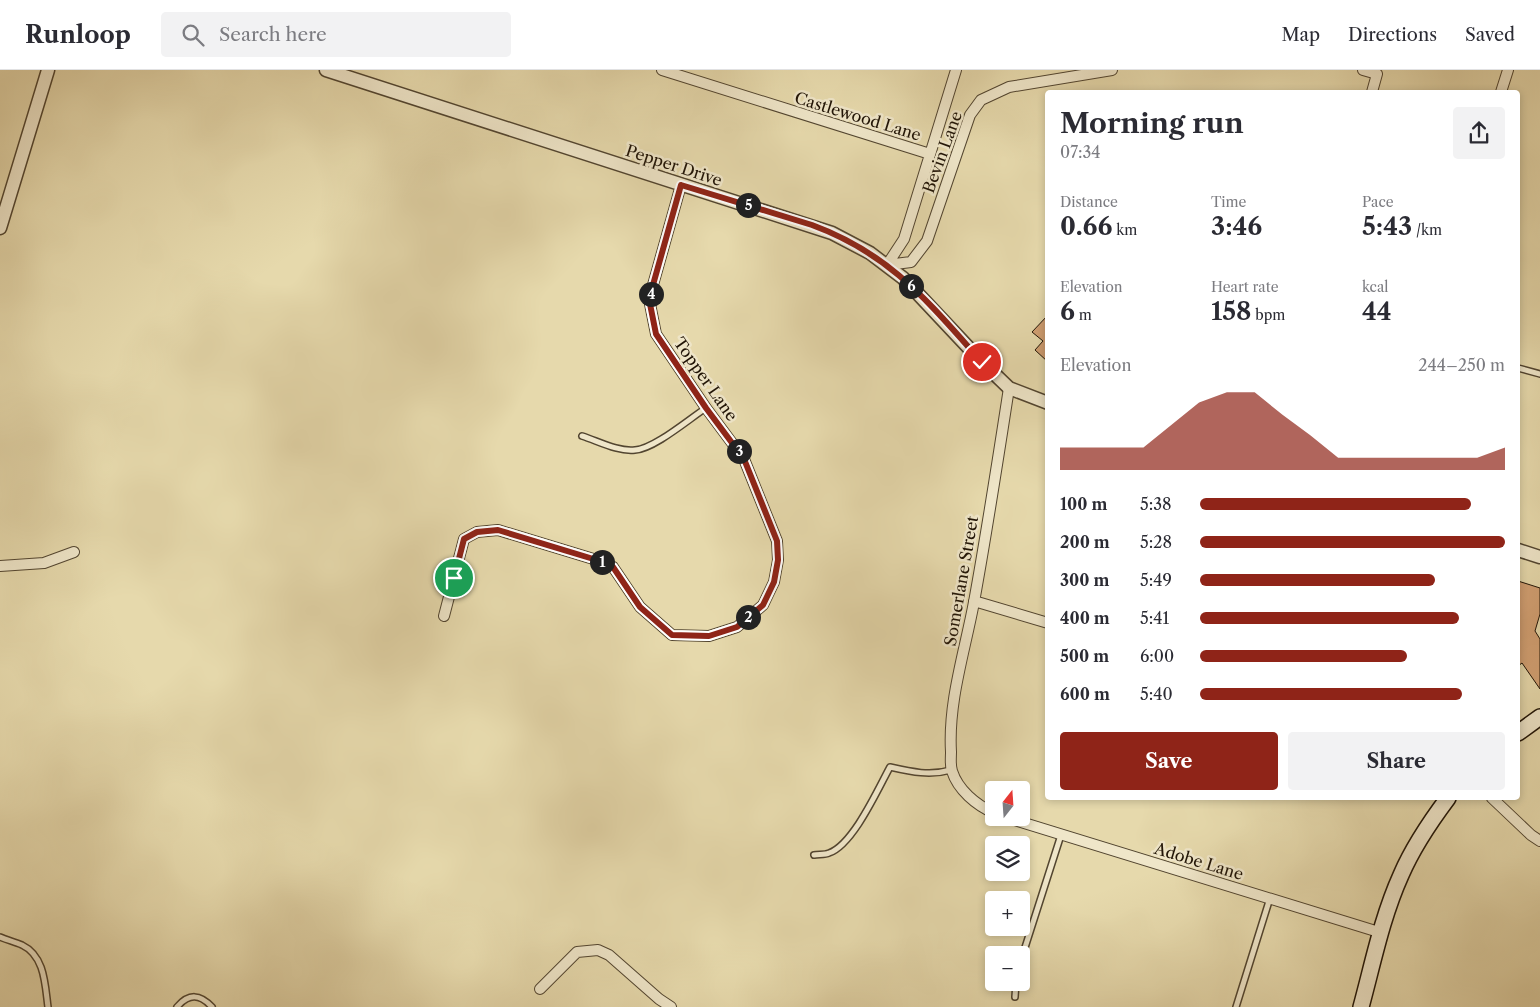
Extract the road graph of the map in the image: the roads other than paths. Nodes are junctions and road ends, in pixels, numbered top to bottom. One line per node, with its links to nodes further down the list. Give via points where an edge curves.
1 (48, 70): 12 (street)
2 (326, 70): 11 (street, Pepper Drive)
3 (662, 70): 10 (street, Castlewood Lane)
4 (956, 70): 10 (street)
5 (1112, 70): 13 (street, Bevin Lane, via 1009,86 981,100 970,116 926,241 911,262)
6 (1363, 70): 8 (street, via 1377,74)
7 (1508, 70): 9 (street)
8 (1373, 90)
9 (1502, 90)
10 (930, 154): 13 (street, via 904,239)
11 (681, 185): 13 (street, Pepper Drive, via 832,233); 18 (street, Topper Lane, via 650,304 656,334)
12 (0, 228)
13 (887, 265): 16 (street, Pepper Drive, via 918,292)
14 (1520, 369): 15 (lane)
15 (1540, 374)
16 (1009, 388): 17 (street, Pepper Drive); 24 (street, Somerlane Street)
17 (1045, 403)
18 (706, 408): 19 (lane, via 651,446 636,450); 25 (street, Topper Lane, via 743,457 777,541 774,582 763,605 737,627 709,636 672,635 640,607 613,567 498,530 477,532 464,539)
19 (582, 436)
20 (1520, 551): 22 (street)
21 (74, 552): 23 (street, via 44,563)
22 (1540, 557)
23 (0, 566)
24 (974, 600): 26 (street); 29 (street, Somerlane Street, via 954,699 950,740)
25 (444, 616)
26 (1045, 622)
27 (1540, 717): 28 (main road)
28 (1520, 731)
29 (954, 775): 32 (street, via 968,796); 36 (lane, via 922,774 890,767 864,817 840,846 829,854)
30 (1447, 800): 38 (main road, via 1409,858 1393,894)
31 (1494, 800): 35 (street)
32 (985, 808)
33 (1030, 824): 34 (street, Adobe Lane)
34 (1061, 833): 37 (street, Adobe Lane); 40 (lane)
35 (1540, 841)
36 (814, 854)
37 (1270, 898): 38 (street, Adobe Lane); 48 (lane)
38 (1382, 933): 49 (main road)
39 (0, 937): 44 (lane, via 34,952 43,972)
40 (1025, 946)
41 (540, 989): 47 (street, via 577,952 598,950 609,955)
42 (1015, 991): 43 (lane)
43 (1015, 997)
44 (48, 1007)
45 (177, 1007): 46 (lane, via 183,1000 197,996)
46 (212, 1007)
47 (671, 1007)
48 (1236, 1007)
49 (1361, 1007)

